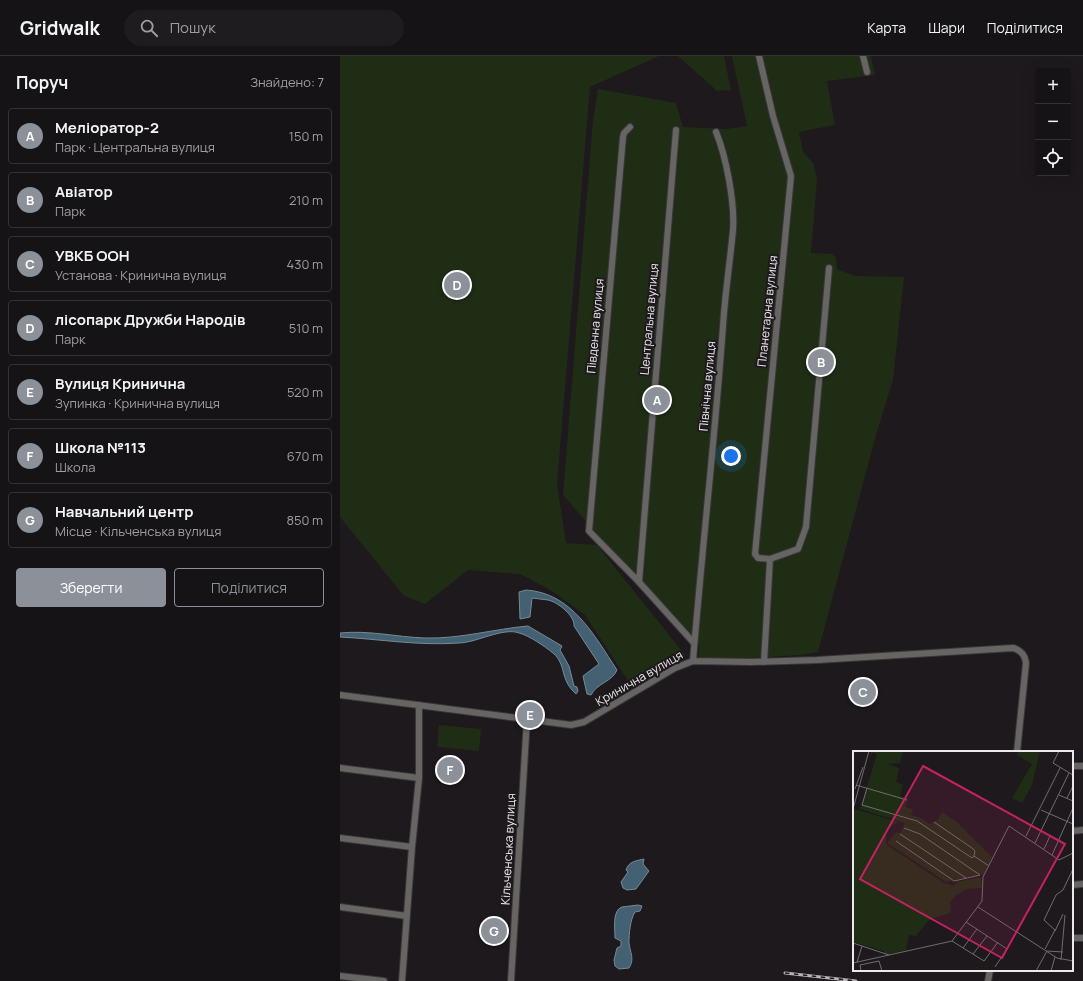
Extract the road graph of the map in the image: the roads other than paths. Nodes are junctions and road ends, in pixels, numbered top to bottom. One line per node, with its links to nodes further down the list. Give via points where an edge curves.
1 (759, 56): 8 (street, Планетарна вулиця, via 772,116 791,176 755,554 758,558)
2 (863, 56): 3 (street)
3 (867, 72)
4 (630, 127): 9 (street, Південна вулиця, via 623,137 590,531)
5 (676, 130): 9 (street, Центральна вулиця)
6 (716, 132): 10 (street, Північна вулиця, via 730,189 733,228)
7 (829, 268): 8 (street, via 806,527 798,549)
8 (770, 559): 12 (street)
9 (639, 582): 10 (street)
10 (694, 643): 11 (street, Північна вулиця)
11 (692, 661): 12 (street, Кринична вулиця); 15 (street, Кринична вулиця, via 675,668 584,722 571,725)
12 (764, 662): 16 (street, Кринична вулиця, via 1013,648 1019,650 1023,653 1026,663)
13 (340, 695): 14 (street, Кринична вулиця)
14 (419, 705): 15 (street, Кринична вулиця); 18 (street)
15 (527, 719): 31 (street, Кільченська вулиця)
16 (1017, 751)
17 (340, 768): 18 (street)
18 (419, 778): 22 (street)
19 (1083, 830): 20 (street)
20 (1073, 831)
21 (340, 838): 22 (street)
22 (412, 847): 26 (street)
23 (1082, 884): 24 (street)
24 (1073, 885)
25 (340, 907): 26 (street)
26 (407, 916): 30 (street)
27 (990, 971): 32 (street)
28 (340, 976): 29 (street)
29 (384, 981)
30 (402, 981)
31 (511, 981)
32 (988, 981)

